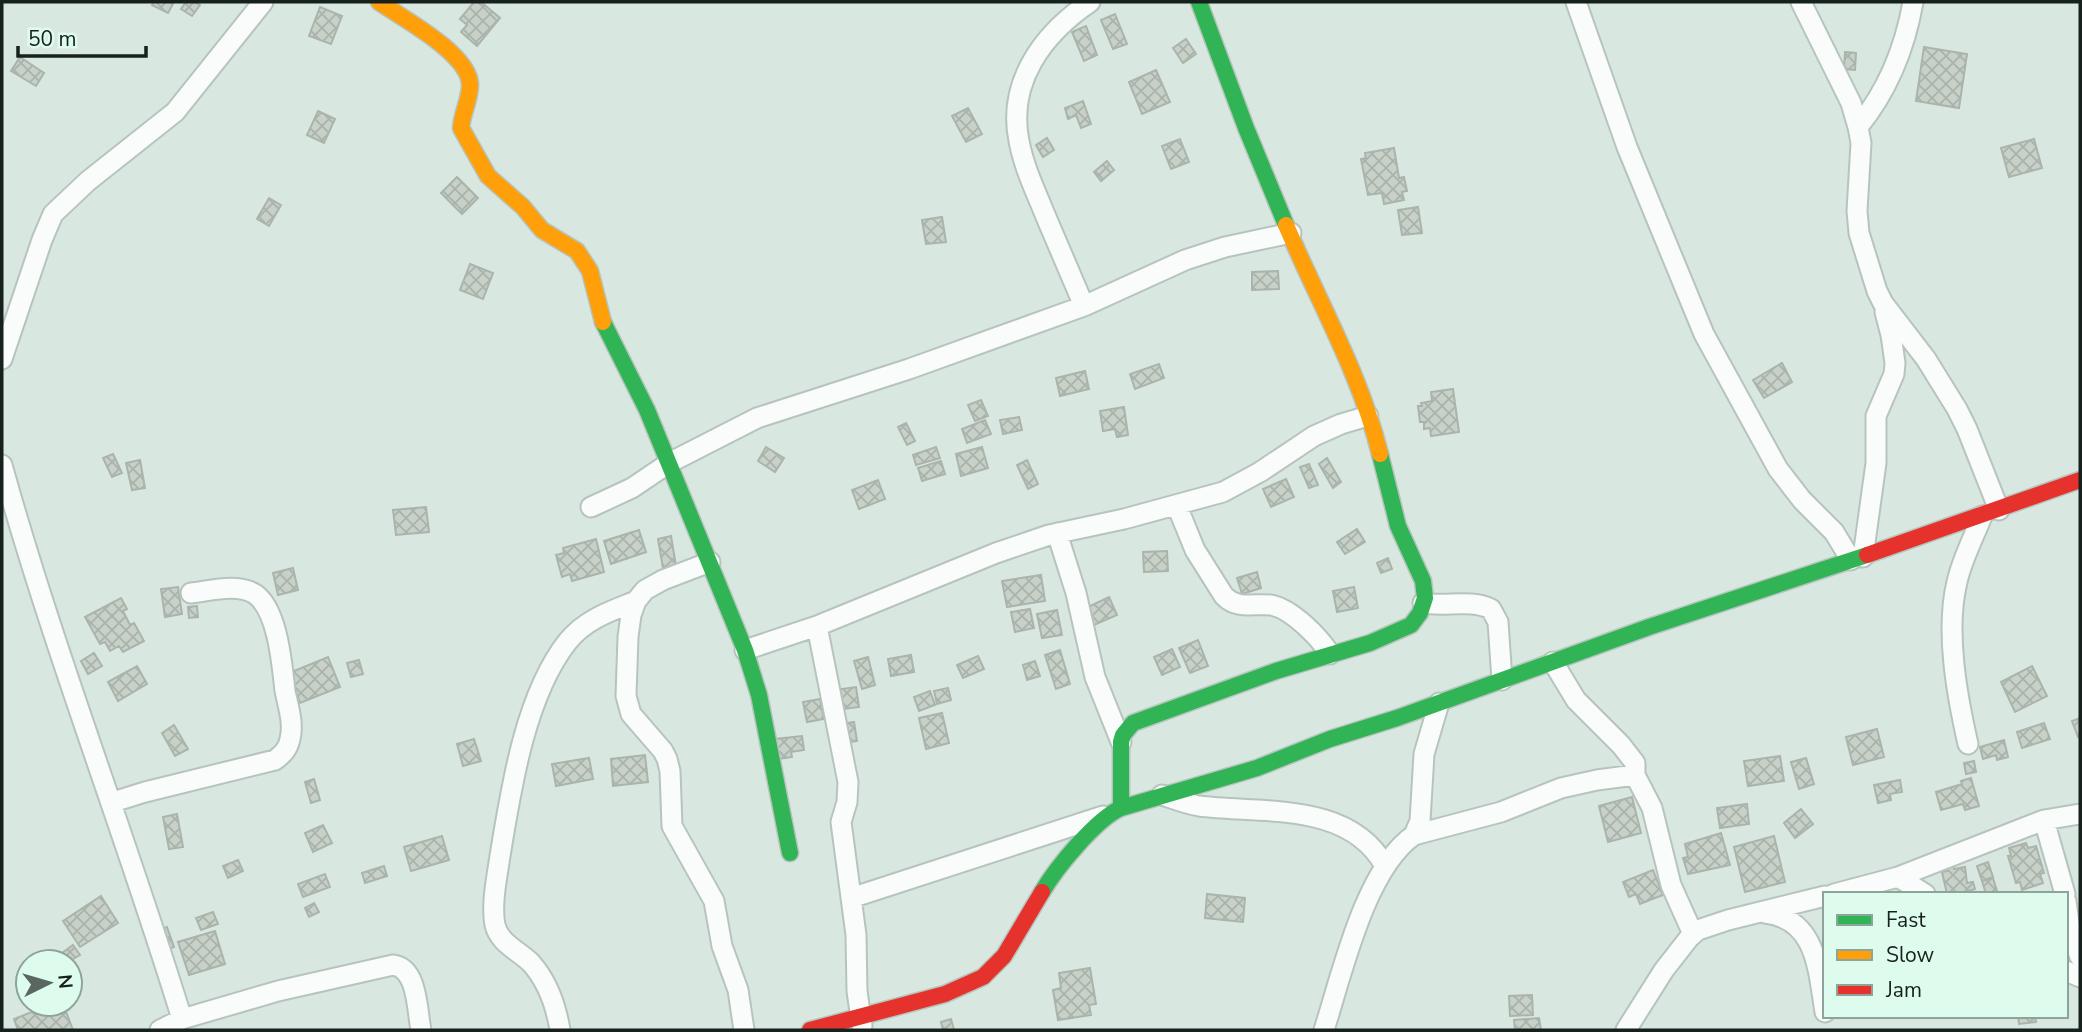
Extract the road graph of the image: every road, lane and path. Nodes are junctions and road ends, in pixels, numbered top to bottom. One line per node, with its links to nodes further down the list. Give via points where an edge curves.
1 (263, 2): 12 (street, via 174,112 53,214)
2 (379, 2): 14 (street, via 448,50 468,74 469,94 461,126 468,143 498,187 542,230 577,251 585,262 604,326 635,384)
3 (1090, 2): 11 (street, via 1066,18 1036,52 1018,93 1016,116 1026,167)
4 (1199, 2): 9 (street)
5 (1576, 2): 21 (street, via 1627,147 1704,334 1778,469)
6 (1801, 2): 8 (street, via 1851,103)
7 (1913, 2): 8 (street, via 1891,79)
8 (1858, 127): 10 (street, via 1859,233)
9 (1291, 233): 11 (street, via 1185,260); 13 (street)
10 (1883, 303): 19 (street, via 1926,359 1967,429); 21 (street, via 1894,373 1876,416 1876,463)
11 (1084, 306): 14 (street, via 767,414)
12 (2, 359)
13 (1368, 416): 18 (street, via 1314,436 1223,492); 25 (street, via 1398,526 1423,581)
14 (668, 463): 17 (street, via 632,488); 22 (street)
15 (2, 465): 36 (street, via 85,729)
16 (2080, 480): 19 (street)
17 (591, 506)
18 (1177, 506): 20 (street); 28 (street, via 1195,550 1230,602 1277,607 1315,633)
19 (1990, 513): 21 (street); 33 (street, via 1957,579 1952,602 1960,709)
20 (1058, 533): 26 (street); 32 (street, via 1095,677)
21 (1857, 559): 29 (street)
22 (710, 562): 24 (street, via 663,580); 27 (street)
23 (191, 593): 36 (street, via 240,589 263,602 283,664 289,744 275,760)
24 (636, 601): 58 (street, via 584,625 568,642 541,688 525,733 504,833 495,924 503,940 530,962 546,985); 59 (street, via 628,637 628,705 667,759 672,826 713,901 722,946 738,990)
25 (1423, 603): 28 (street, via 1410,625); 30 (street, via 1476,604 1491,609 1498,622)
26 (817, 626): 27 (street); 48 (street, via 848,782 841,822)
27 (745, 650): 41 (street, via 759,695)
28 (1330, 654): 32 (street, via 1143,719 1127,729)
29 (1553, 662): 30 (street); 34 (street, via 1576,700 1630,755)
30 (1502, 680): 31 (street)
31 (1438, 703): 35 (street, via 1258,768); 40 (street, via 1424,754 1420,821)
32 (1121, 742): 37 (street)
33 (1968, 744)
34 (1635, 775): 40 (street, via 1561,788 1501,813); 51 (street, via 1652,808 1671,885)
35 (1161, 795): 37 (street); 42 (street, via 1197,806 1334,822 1367,841)
36 (113, 802): 54 (street)
37 (1116, 811): 48 (street); 55 (street, via 1051,877 1004,956 984,977)
38 (2080, 814): 39 (street)
39 (2044, 820): 43 (street); 46 (street)
40 (1414, 835): 42 (street)
41 (790, 853)
42 (1385, 866): 61 (street, via 1367,902)
43 (1898, 877): 44 (street); 45 (street)
44 (1842, 892)
45 (1922, 892)
46 (2064, 892)
47 (1823, 897): 49 (street)
48 (851, 898): 55 (street)
49 (1761, 913): 51 (street, via 1710,925); 53 (street, via 1789,919 1804,934 1817,963)
50 (2068, 915): 52 (street)
51 (1693, 934): 62 (street)
52 (2080, 957)
53 (1823, 1001)
54 (182, 1019): 56 (street); 57 (street, via 278,991 396,965 411,980)
55 (861, 1023): 60 (street)
56 (160, 1030)
57 (421, 1030)
58 (560, 1030)
59 (744, 1030)
60 (810, 1030)
61 (1324, 1030)
62 (1626, 1030)

